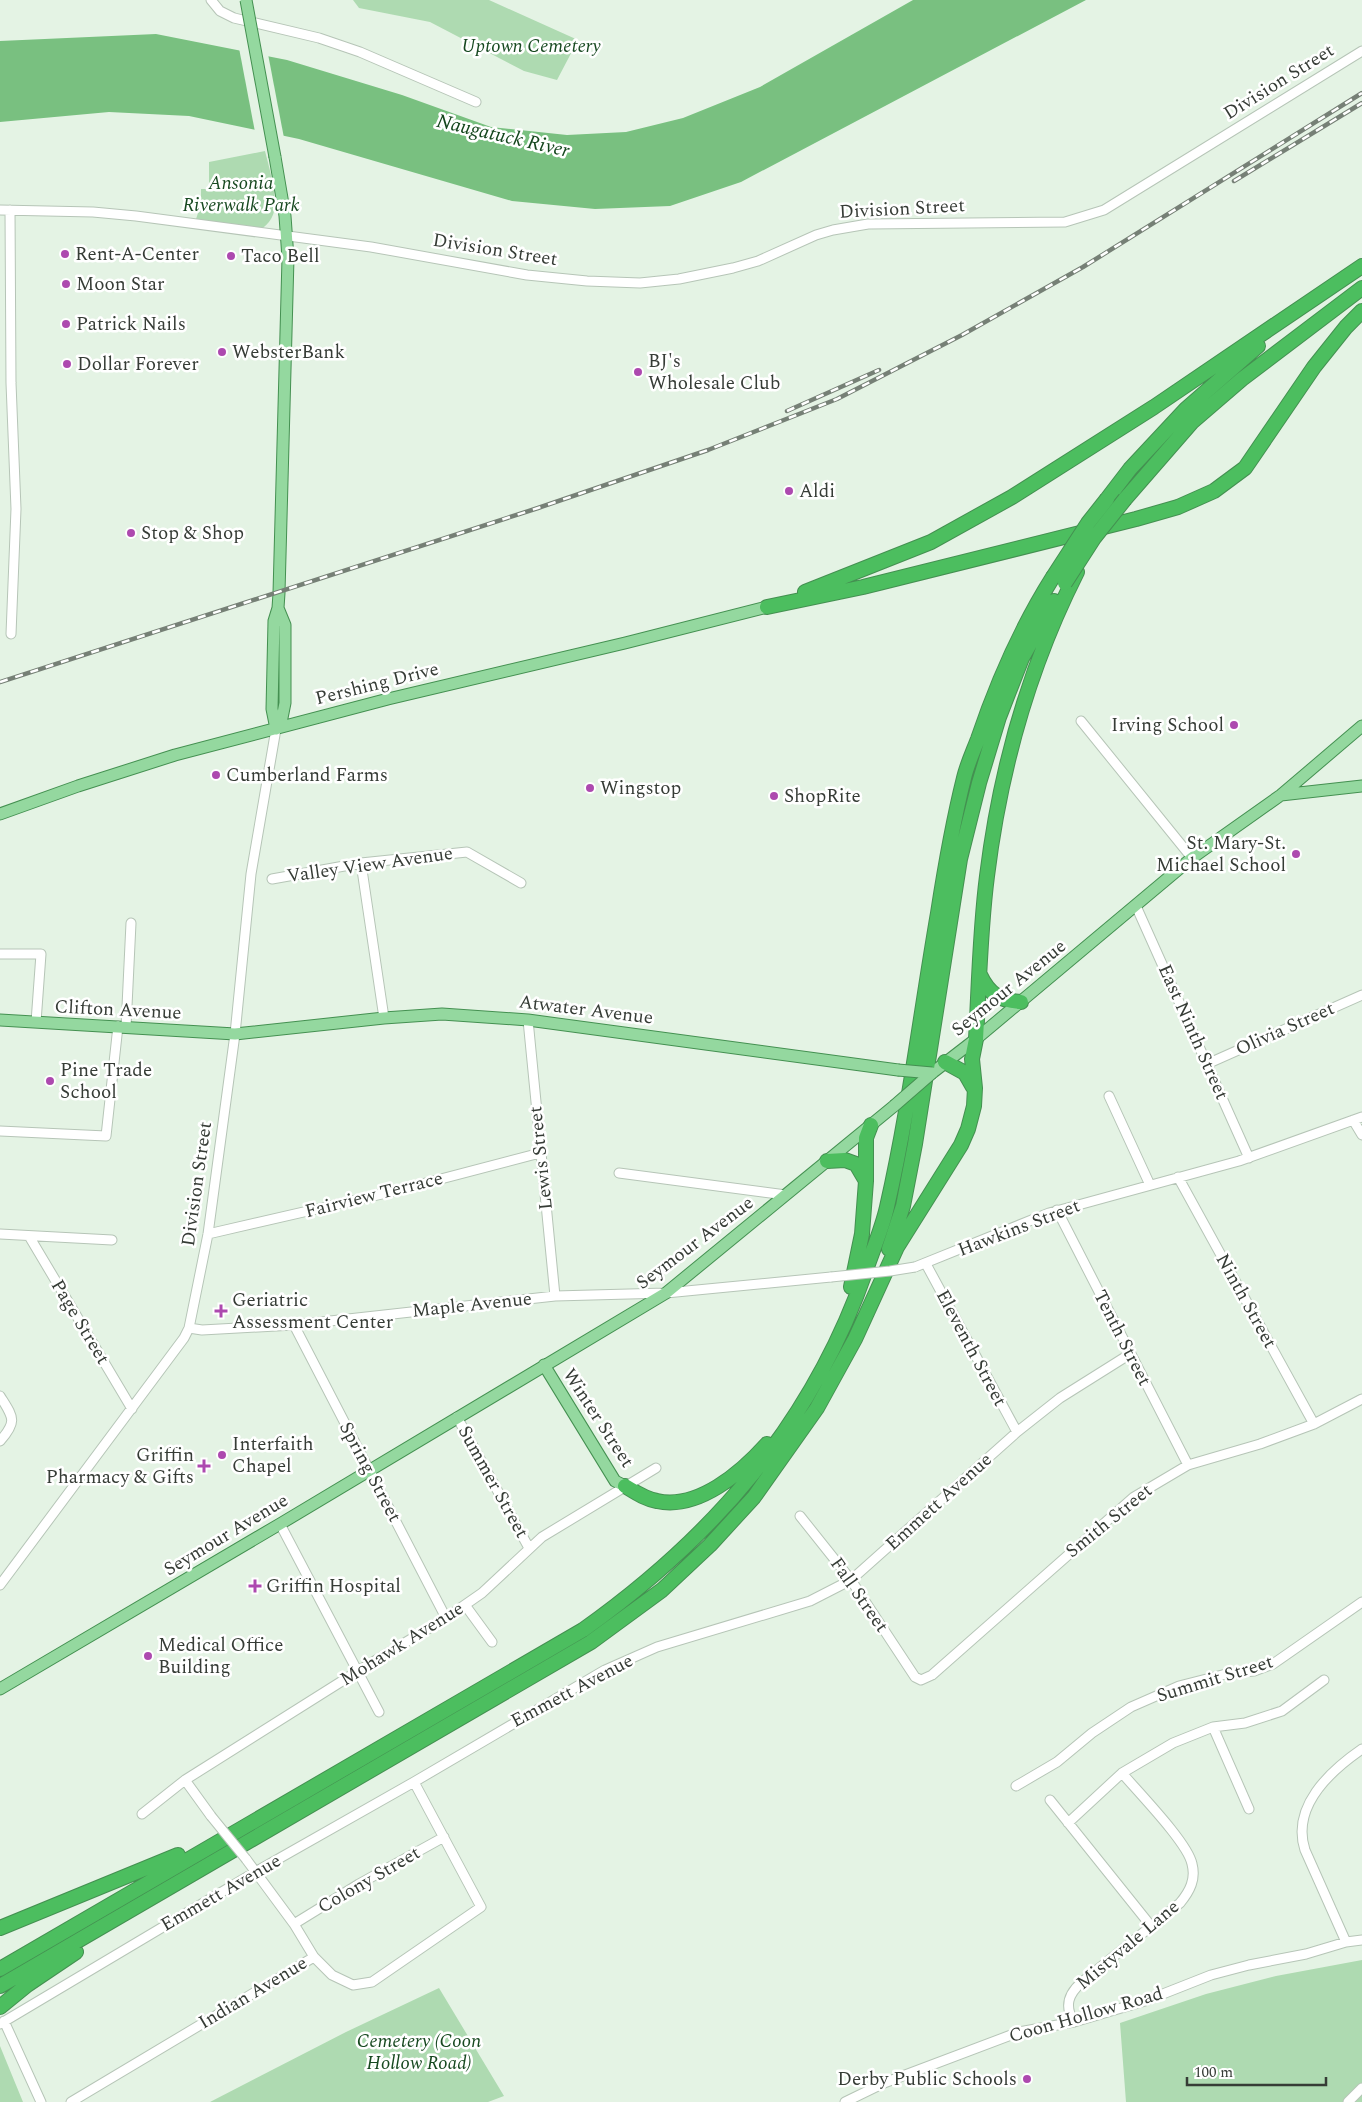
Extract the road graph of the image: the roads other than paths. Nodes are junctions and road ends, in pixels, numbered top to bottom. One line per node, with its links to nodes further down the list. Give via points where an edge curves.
1 (211, 0): 4 (street, via 220,11 234,18 344,46)
2 (246, 0): 7 (main road, Division Street, bridge)
3 (1362, 51): 7 (street, Division Street, via 1104,210 1065,222 868,224 816,234 758,261 733,268 640,283 587,282 528,275 371,248)
4 (476, 102)
5 (0, 210): 6 (street)
6 (10, 210): 7 (street, via 136,216); 14 (street, via 16,509)
7 (288, 238): 17 (main road, Division Street, via 278,608 285,625 285,703)
8 (1362, 266): 10 (highway)
9 (1362, 288): 12 (highway, bridge, via 1242,379 1199,416 1125,499)
10 (1323, 294): 12 (highway, bridge, via 1186,409 1130,469 1088,523); 13 (highway, via 1012,497 931,542)
11 (1362, 311): 13 (highway, via 1314,367 1245,468 1214,491 1178,508 1136,519 863,587)
12 (1063, 581): 28 (highway, via 1022,708 999,797 987,877); 64 (highway, via 1022,658 978,782 960,859 903,1206); 65 (highway, via 1010,659 988,708 964,776 886,1211)
13 (767, 606): 17 (main road, Pershing Drive)
14 (11, 634)
15 (1081, 721): 21 (street)
16 (1362, 726): 19 (main road, Seymour Avenue)
17 (276, 728): 20 (main road, Pershing Drive, via 175,755); 36 (street, Division Street, via 251,874)
18 (1362, 786): 19 (main road)
19 (1281, 795): 21 (main road, Seymour Avenue)
20 (0, 814)
21 (1192, 858): 25 (main road, Seymour Avenue)
22 (360, 863): 23 (street, Valley View Avenue); 24 (street, Valley View Avenue, via 468,852); 31 (street)
23 (272, 879)
24 (520, 883)
25 (1136, 906): 30 (main road, Seymour Avenue); 38 (street, East Ninth Street)
26 (131, 923): 35 (street)
27 (0, 954): 34 (street, via 41,954)
28 (980, 975): 30 (highway, via 993,995); 37 (highway)
29 (1362, 994): 38 (street, Olivia Street)
30 (1021, 1002): 37 (main road, Seymour Avenue)
31 (384, 1018): 33 (main road, Atwater Avenue, via 442,1014); 36 (main road, Atwater Avenue)
32 (0, 1020): 34 (main road, Clifton Avenue)
33 (528, 1020): 39 (main road, Atwater Avenue, bridge, via 898,1070); 46 (street, Lewis Street)
34 (36, 1022): 35 (main road, Clifton Avenue)
35 (122, 1027): 36 (main road, Clifton Avenue); 44 (street, via 106,1136)
36 (235, 1034): 56 (street, Division Street)
37 (976, 1039): 39 (main road, Seymour Avenue); 40 (highway, via 972,1059)
38 (1207, 1064): 47 (street, East Ninth Street)
39 (938, 1068): 40 (highway, via 965,1073); 43 (main road, Seymour Avenue, bridge)
40 (975, 1095): 64 (highway, via 961,1145 898,1247)
41 (1110, 1096): 52 (street)
42 (1357, 1118): 45 (street); 47 (street, Hawkins Street)
43 (871, 1125): 48 (main road, Seymour Avenue); 51 (highway, via 866,1138)
44 (0, 1131)
45 (1362, 1135)
46 (540, 1153): 56 (street, Fairview Terrace, via 395,1191); 61 (street, Lewis Street)
47 (1250, 1158): 50 (street, Hawkins Street)
48 (827, 1161): 51 (highway, via 845,1160 856,1164); 53 (main road, Seymour Avenue)
49 (619, 1173): 53 (street)
50 (1178, 1177): 52 (street, Hawkins Street); 73 (street, Ninth Street)
51 (866, 1181): 65 (highway, via 858,1262)
52 (1150, 1185): 54 (street, Hawkins Street)
53 (786, 1195): 60 (main road, Seymour Avenue)
54 (1057, 1210): 59 (street, Hawkins Street); 66 (street, Tenth Street)
55 (0, 1234): 57 (street)
56 (208, 1234): 63 (street, Division Street)
57 (29, 1236): 58 (street); 70 (street, Page Street)
58 (112, 1240)
59 (926, 1264): 60 (street, Hawkins Street, bridge, via 890,1271); 74 (street, Eleventh Street)
60 (666, 1293): 61 (street, Maple Avenue); 67 (main road, Seymour Avenue)
61 (555, 1296): 62 (street, Maple Avenue)
62 (294, 1325): 63 (street, Maple Avenue); 78 (street, Spring Street)
63 (190, 1328): 70 (street, Division Street)
64 (855, 1339): 106 (highway, via 817,1408 754,1497 662,1590 591,1642)
65 (834, 1349): 72 (highway)
66 (1130, 1354): 74 (street, Emmett Avenue, via 1060,1398); 76 (street, Tenth Street)
67 (544, 1365): 71 (main road, Seymour Avenue); 79 (main road, Winter Street, via 615,1480)
68 (0, 1396): 75 (street, via 12,1422 10,1430)
69 (1362, 1399): 73 (street, Smith Street)
70 (132, 1409): 84 (street, Division Street)
71 (457, 1417): 78 (main road, Seymour Avenue); 82 (street, Summer Street)
72 (792, 1422): 79 (highway, via 740,1469 696,1497 682,1502 659,1502); 103 (highway, via 749,1481 699,1535 608,1613 559,1646)
73 (1314, 1424): 76 (street, Smith Street)
74 (1017, 1432): 83 (street, Emmett Avenue)
75 (0, 1441)
76 (1188, 1465): 90 (street, Smith Street, via 1112,1514 932,1675 921,1680)
77 (656, 1468): 79 (street, Mohawk Avenue)
78 (369, 1470): 81 (main road, Seymour Avenue); 87 (street, Spring Street)
79 (625, 1486): 82 (street, Mohawk Avenue)
80 (800, 1516): 83 (street, Fall Street)
81 (280, 1524): 89 (street); 92 (main road, Seymour Avenue)
82 (529, 1548): 86 (street, Mohawk Avenue, via 487,1589)
83 (851, 1580): 90 (street, Fall Street); 98 (street, Emmett Avenue, via 810,1601 657,1647 605,1670)
84 (1, 1581)
85 (1362, 1602): 99 (street, Summit Street, via 1268,1666 1179,1686 1131,1707 1057,1762)
86 (465, 1605): 87 (street, Mohawk Avenue); 88 (street)
87 (446, 1618): 89 (street, Mohawk Avenue)
88 (492, 1642)
89 (358, 1671): 93 (street); 97 (street, Mohawk Avenue)
90 (915, 1678)
91 (1324, 1680): 94 (street, via 1282,1710 1245,1723)
92 (0, 1689)
93 (379, 1712)
94 (1213, 1727): 96 (street, via 1173,1743); 101 (street)
95 (1362, 1749): 112 (street, via 1333,1773 1310,1800 1301,1827 1305,1850)
96 (1122, 1773): 104 (street); 109 (street, Mistyvale Lane, via 1184,1846 1193,1865 1188,1893)
97 (185, 1780): 102 (street, Mohawk Avenue); 107 (street, bridge)
98 (414, 1782): 105 (street); 107 (street, Emmett Avenue)
99 (1016, 1786)
100 (1050, 1800): 104 (street)
101 (1249, 1809)
102 (142, 1814)
103 (260, 1817): 110 (highway, via 165,1861); 114 (highway)
104 (1068, 1823): 109 (street)
105 (444, 1837): 108 (street, Colony Street); 113 (street, Indian Avenue, via 481,1907 372,1982 353,1985 332,1975)
106 (202, 1868): 115 (highway); 116 (highway, via 136,1918 58,1963)
107 (257, 1871): 108 (street); 118 (street, Emmett Avenue)
108 (294, 1924): 113 (street)
109 (1151, 1926): 117 (street, Mistyvale Lane, via 1072,1992 1068,2008)
110 (0, 1928)
111 (1362, 1940): 112 (street, Coon Hollow Road)
112 (1346, 1942): 117 (street, Coon Hollow Road, via 1211,1975 1144,2001)
113 (314, 1957): 121 (street, Indian Avenue)
114 (0, 1969)
115 (0, 1986)
116 (0, 2007)
117 (1074, 2022): 122 (street, Coon Hollow Road, via 1019,2032 884,2083)
118 (2, 2023): 120 (street)
119 (1362, 2088): 123 (street)
120 (41, 2102)
121 (71, 2102)
122 (845, 2102)
123 (1348, 2102)

